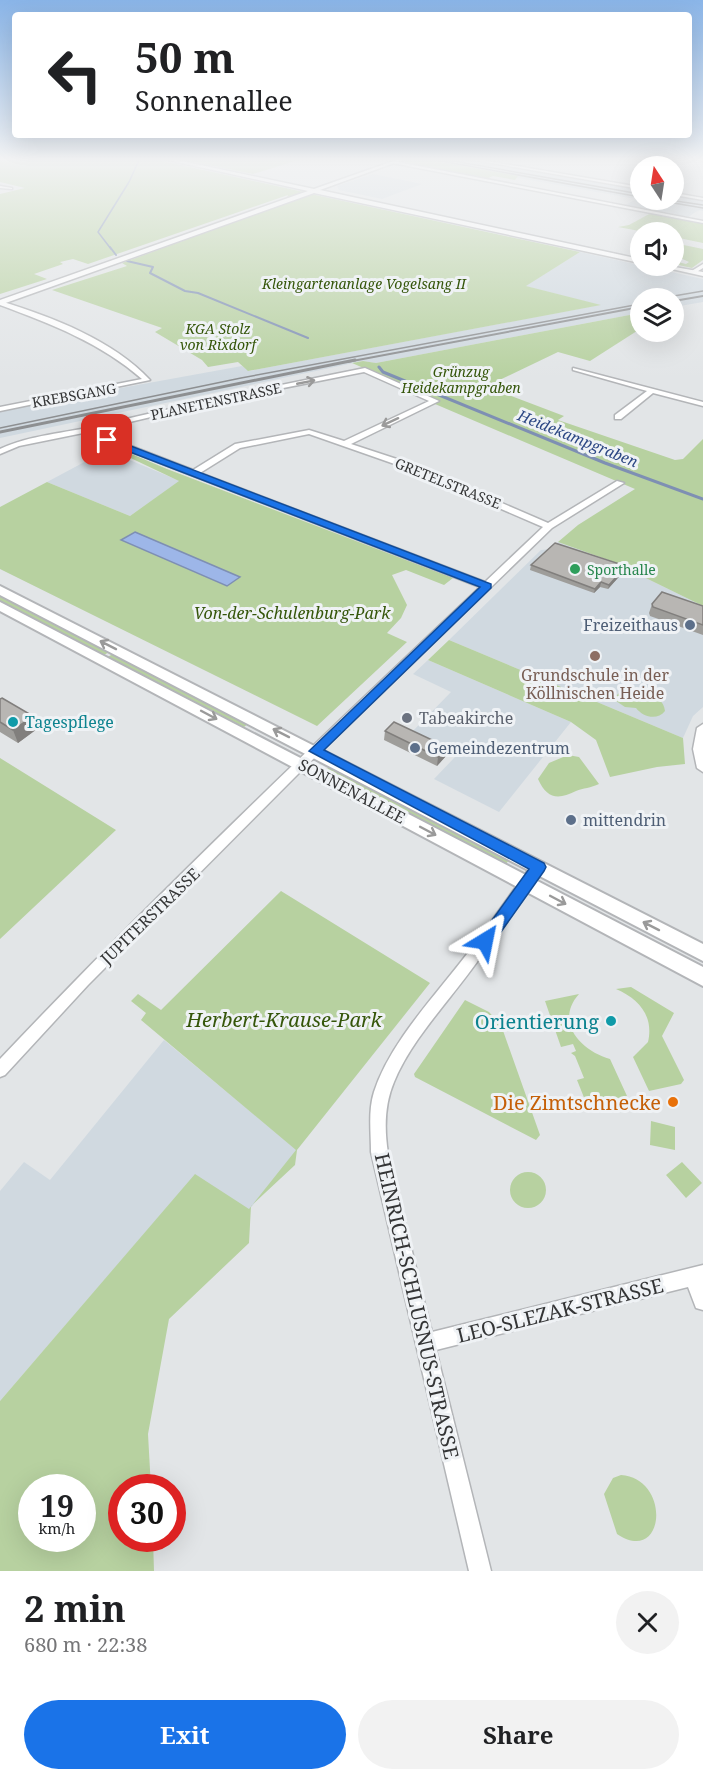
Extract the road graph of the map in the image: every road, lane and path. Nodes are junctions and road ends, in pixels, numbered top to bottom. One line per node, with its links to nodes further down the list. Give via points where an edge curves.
1 (195, 232): 8 (street)
2 (508, 232): 3 (street)
3 (630, 259)
4 (703, 266): 6 (street)
5 (684, 270): 6 (street)
6 (693, 272): 7 (street)
7 (703, 274)
8 (26, 292): 9 (street); 10 (street)
9 (0, 297)
10 (0, 303): 14 (street, KREBSGANG, via 80,336 147,380)
11 (576, 369): 12 (street)
12 (652, 390): 13 (street); 15 (street)
13 (703, 404)
14 (0, 409)
15 (618, 417)
16 (84, 431): 17 (street, PLANETENSTRASSE, one-way to 17, via 364,370 435,400); 18 (street, PLANETENSTRASSE, via 17,444); 19 (street)
17 (345, 444): 19 (street, GRETELSTRASSE, via 302,432 238,446); 21 (street, GRETELSTRASSE, via 410,466)
18 (0, 452)
19 (193, 474): 22 (street)
20 (620, 483): 21 (street, JUPITERSTRASSE)
21 (549, 526): 22 (street, JUPITERSTRASSE)
22 (487, 586): 26 (street, JUPITERSTRASSE)
23 (0, 590): 26 (main road, SONNENALLEE, one-way to 23)
24 (0, 606): 27 (main road, SONNENALLEE, one-way to 27)
25 (703, 728): 28 (street, via 699,749)
26 (315, 751): 27 (street, JUPITERSTRASSE); 29 (main road, SONNENALLEE)
27 (302, 764): 30 (main road, SONNENALLEE, one-way to 30); 35 (street, JUPITERSTRASSE, via 83,981)
28 (703, 768)
29 (538, 867): 30 (street); 32 (main road, SONNENALLEE, one-way to 29)
30 (526, 884): 31 (street); 34 (main road, SONNENALLEE, one-way to 34)
31 (485, 941)
32 (703, 953)
33 (472, 958): 38 (street, HEINRICH-SCHLUSNUS-STRASSE, via 392,1067 381,1101 379,1152)
34 (703, 977)
35 (0, 1070)
36 (698, 1275): 37 (street, LEO-SLEZAK-STRASSE); 38 (street, LEO-SLEZAK-STRASSE)
37 (703, 1301)
38 (427, 1343): 39 (street, HEINRICH-SCHLUSNUS-STRASSE)
39 (480, 1571)

